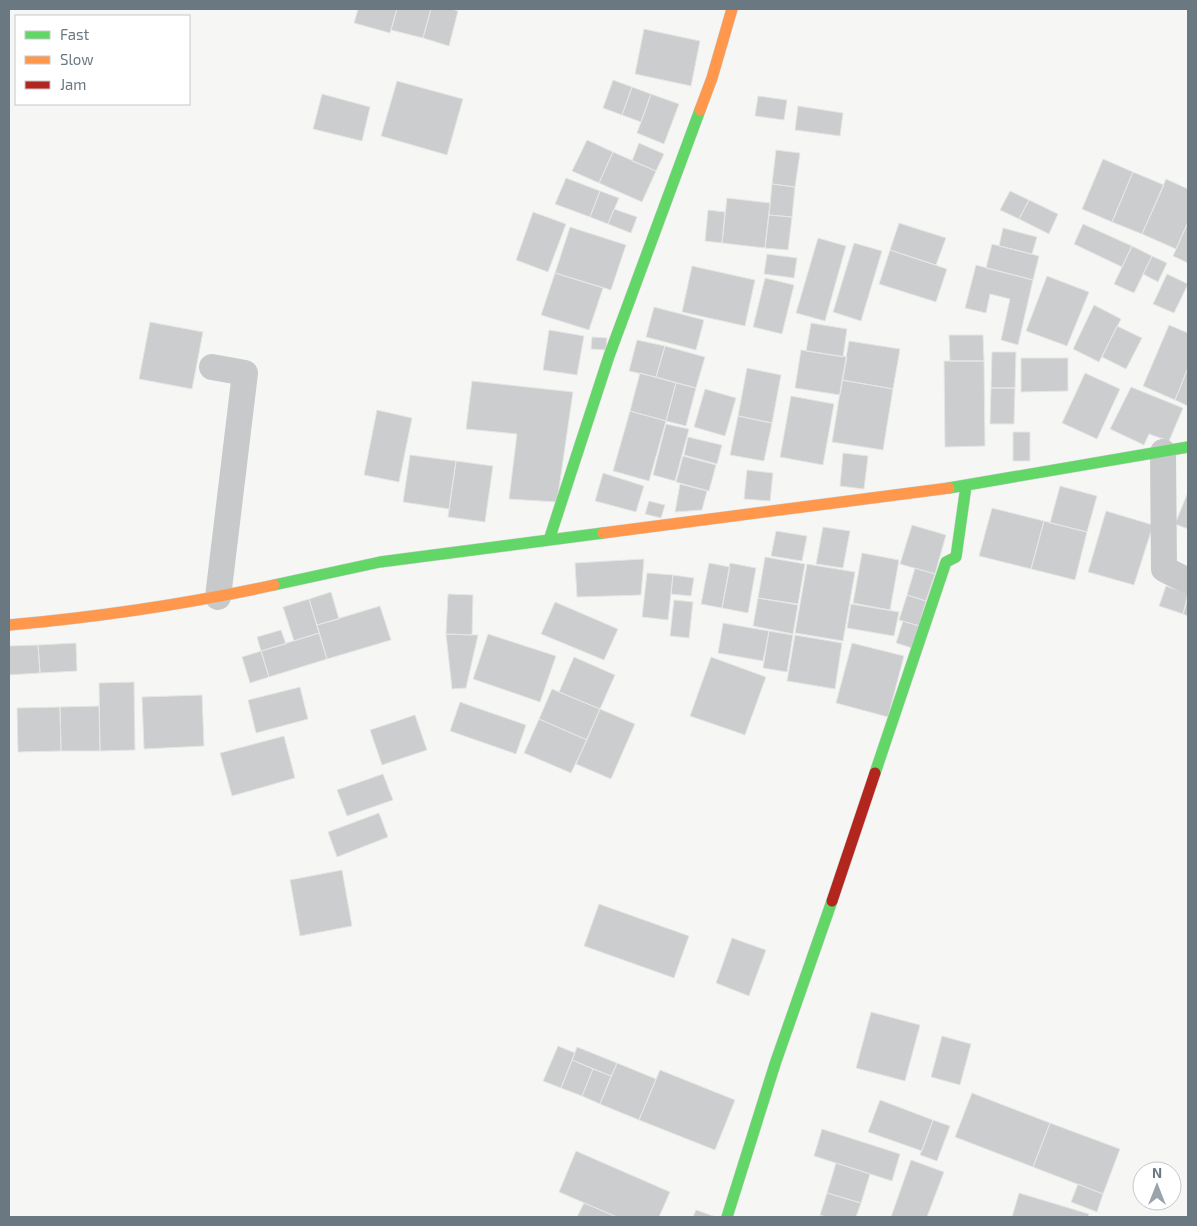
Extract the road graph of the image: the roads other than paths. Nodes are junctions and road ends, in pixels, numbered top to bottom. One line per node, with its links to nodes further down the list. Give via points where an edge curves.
1 (732, 9): 6 (street, via 712,78 609,356)
2 (212, 366): 8 (street, via 245,373)
3 (1188, 447): 4 (street)
4 (1163, 452): 5 (street); 7 (street, via 1164,569)
5 (966, 486): 6 (street); 10 (street, via 956,557 946,562 822,934 775,1064)
6 (549, 540): 8 (street, via 380,562)
7 (1188, 581)
8 (218, 597): 9 (street, via 68,620)
9 (9, 625)
10 (727, 1217)

